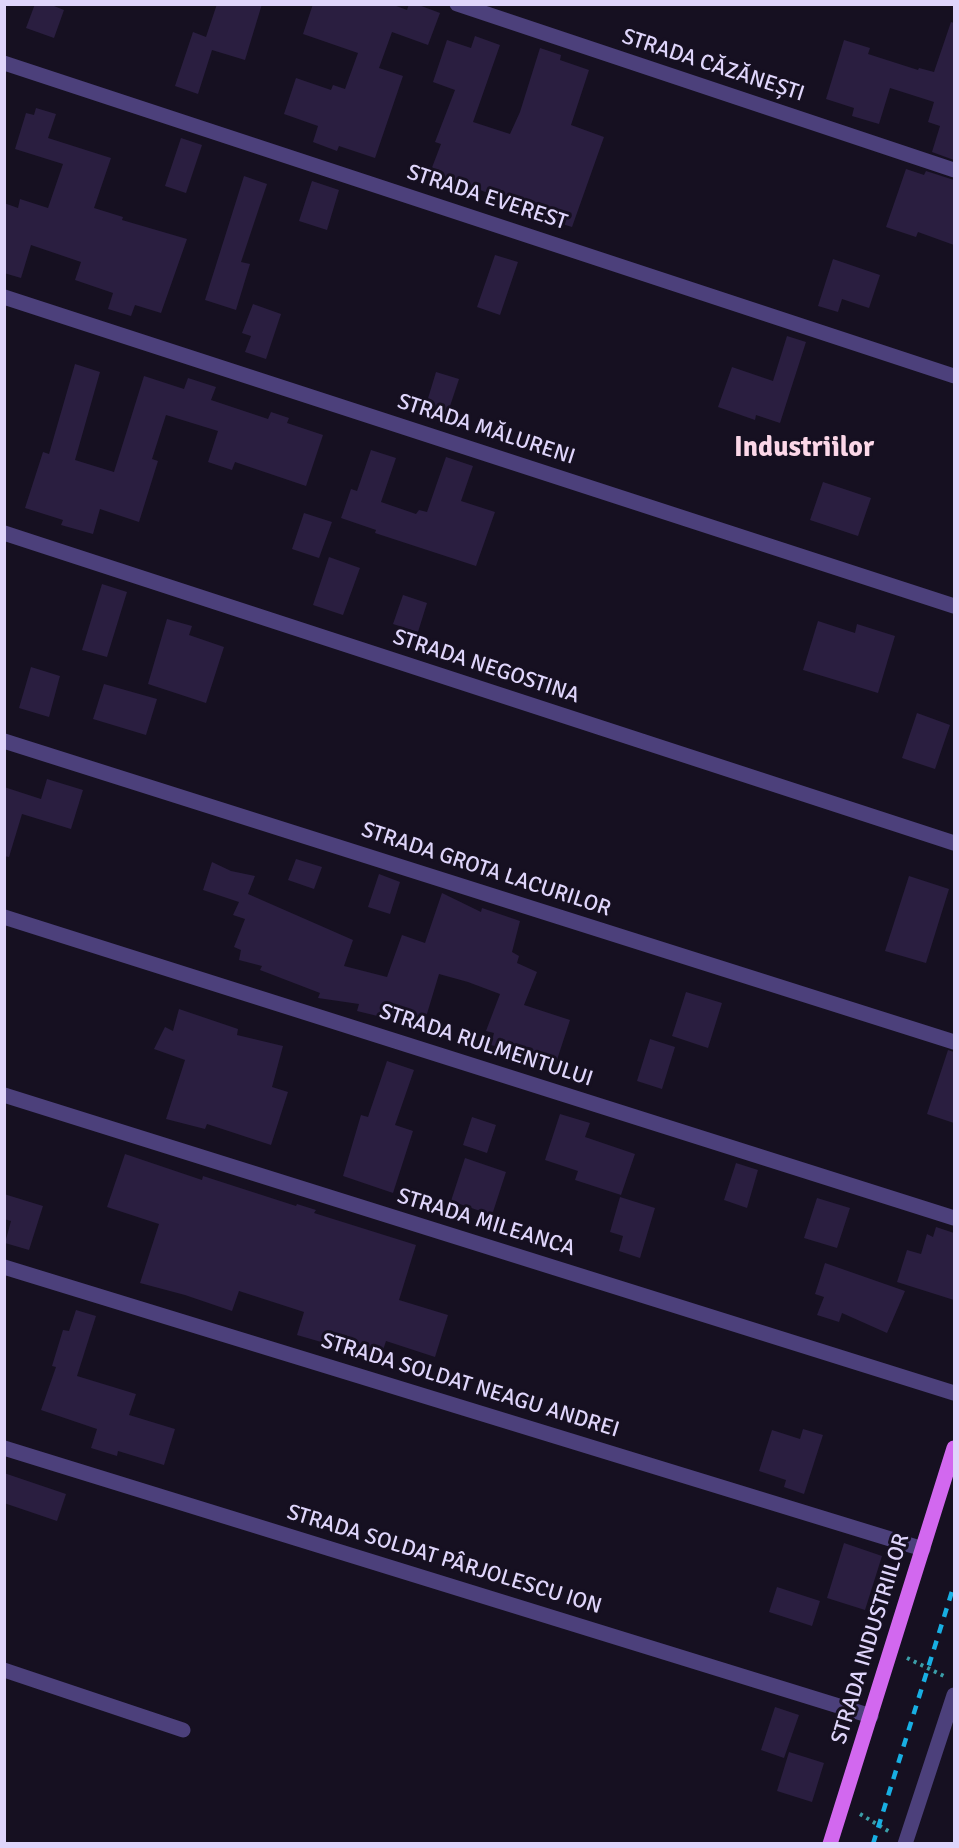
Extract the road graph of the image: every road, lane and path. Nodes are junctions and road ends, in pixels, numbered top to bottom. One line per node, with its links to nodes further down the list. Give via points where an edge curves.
1 (457, 4): 3 (street, STRADA CĂZĂNEȘTI)
2 (4, 63): 5 (street, STRADA EVEREST)
3 (954, 170)
4 (4, 297): 7 (street, STRADA MĂLURENI)
5 (954, 376)
6 (4, 533): 9 (street, STRADA NEGOSTINA)
7 (954, 606)
8 (4, 741): 11 (street, STRADA GROTA LACURILOR)
9 (954, 843)
10 (4, 917): 13 (street, STRADA RULMENTULUI)
11 (954, 1042)
12 (4, 1095): 15 (street, STRADA MILEANCA)
13 (954, 1218)
14 (4, 1267): 18 (street, STRADA SOLDAT NEAGU ANDREI)
15 (954, 1393)
16 (4, 1448): 23 (street, STRADA SOLDAT PÂRJOLESCU ION)
17 (954, 1448): 18 (main road, STRADA INDUSTRIILOR)
18 (923, 1549): 19 (main road, STRADA INDUSTRIILOR)
19 (891, 1650): 21 (path); 23 (main road, STRADA INDUSTRIILOR)
20 (4, 1670): 24 (street)
21 (954, 1682)
22 (954, 1695): 26 (street)
23 (871, 1716): 25 (main road, STRADA INDUSTRIILOR)
24 (183, 1730)
25 (843, 1804): 26 (path); 27 (main road, STRADA INDUSTRIILOR)
26 (907, 1843)
27 (830, 1844)

